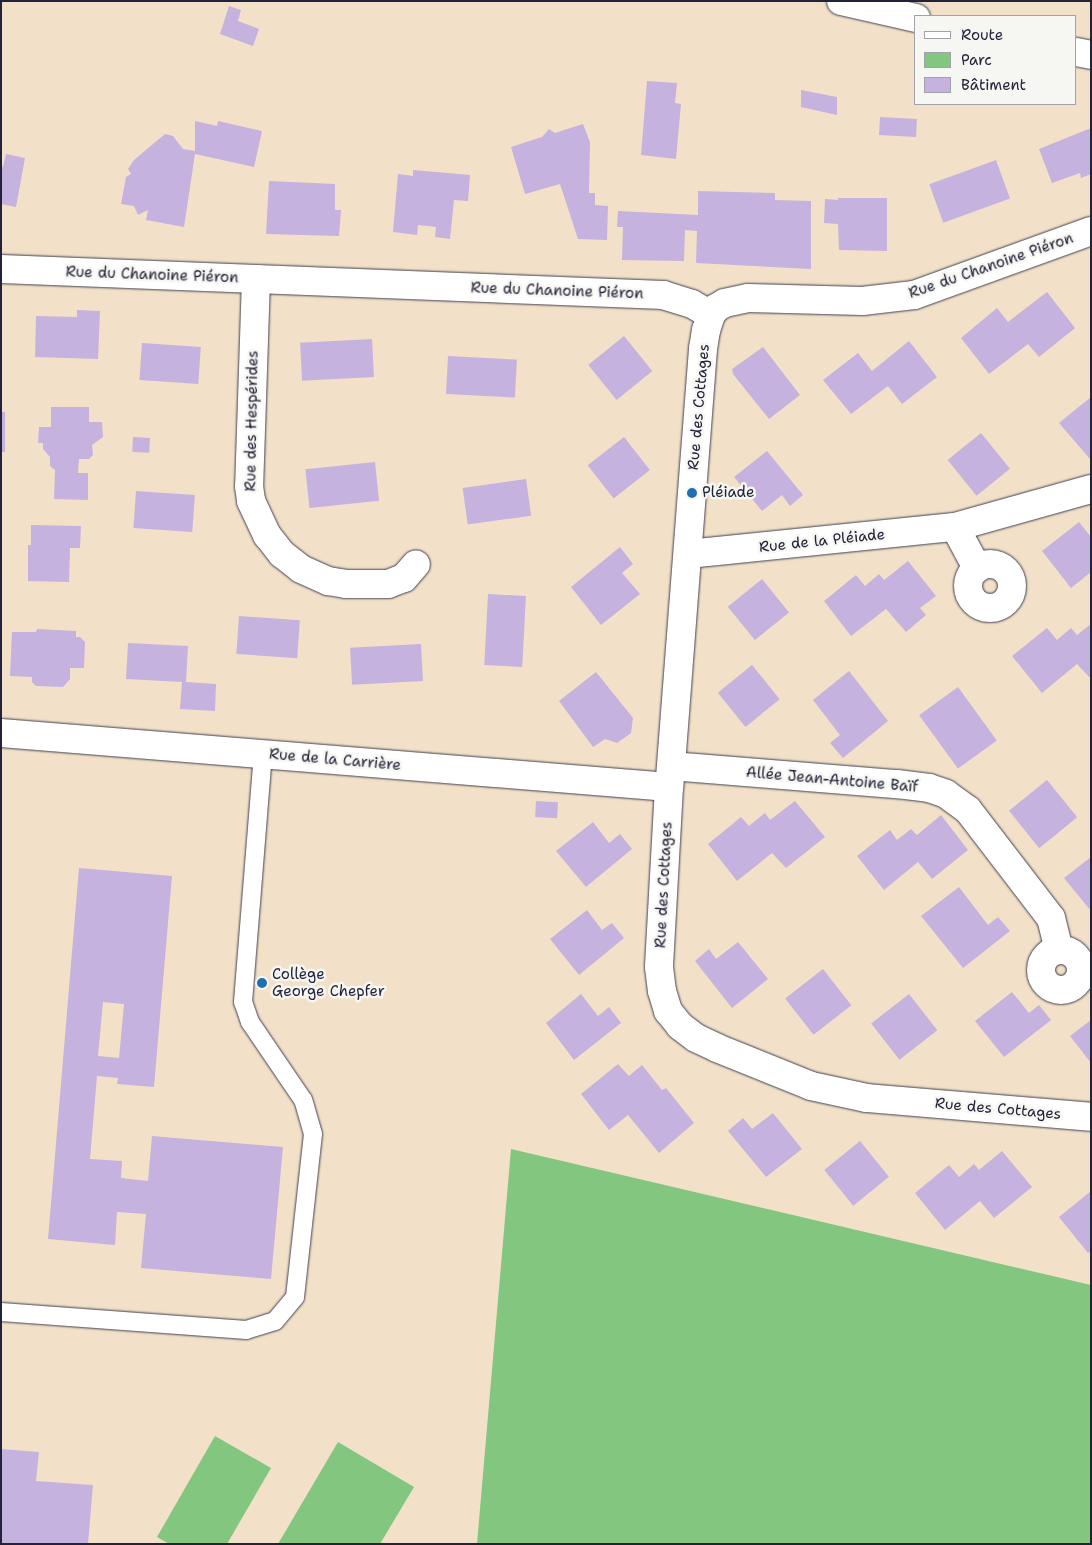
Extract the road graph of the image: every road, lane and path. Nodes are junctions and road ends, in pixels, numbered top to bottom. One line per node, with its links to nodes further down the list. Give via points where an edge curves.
1 (841, 1): 2 (street)
2 (914, 18)
3 (1077, 52): 4 (street)
4 (1091, 55)
5 (1091, 231): 8 (street, Rue du Chanoine Piéron, via 914,295 862,301 748,298 725,302)
6 (1, 269): 7 (street, Rue du Chanoine Piéron)
7 (256, 279): 8 (street, Rue du Chanoine Piéron, via 664,295 692,304); 12 (street, Rue des Hespérides, via 249,486 251,501 267,535 282,554 301,569 328,581 388,584 404,578)
8 (711, 315): 11 (street, Rue des Cottages, via 703,350)
9 (1091, 489): 10 (street, Rue de la Pléiade)
10 (955, 527): 11 (street, Rue de la Pléiade); 13 (street)
11 (688, 554): 16 (street, Rue des Cottages)
12 (416, 564)
13 (977, 568)
14 (1, 733): 15 (street, Rue de la Carrière)
15 (263, 754): 16 (street, Rue de la Carrière); 19 (lane, via 243,1002 250,1022 303,1100 313,1134 295,1297 275,1320 246,1330)
16 (670, 776): 17 (street, Allée Jean-Antoine Baïf, via 897,784 946,794 968,810 1051,918); 18 (street, Rue des Cottages, via 659,967 668,1011 680,1026 717,1048 811,1086 840,1094)
17 (1059, 950)
18 (1091, 1117)
19 (1, 1312)

